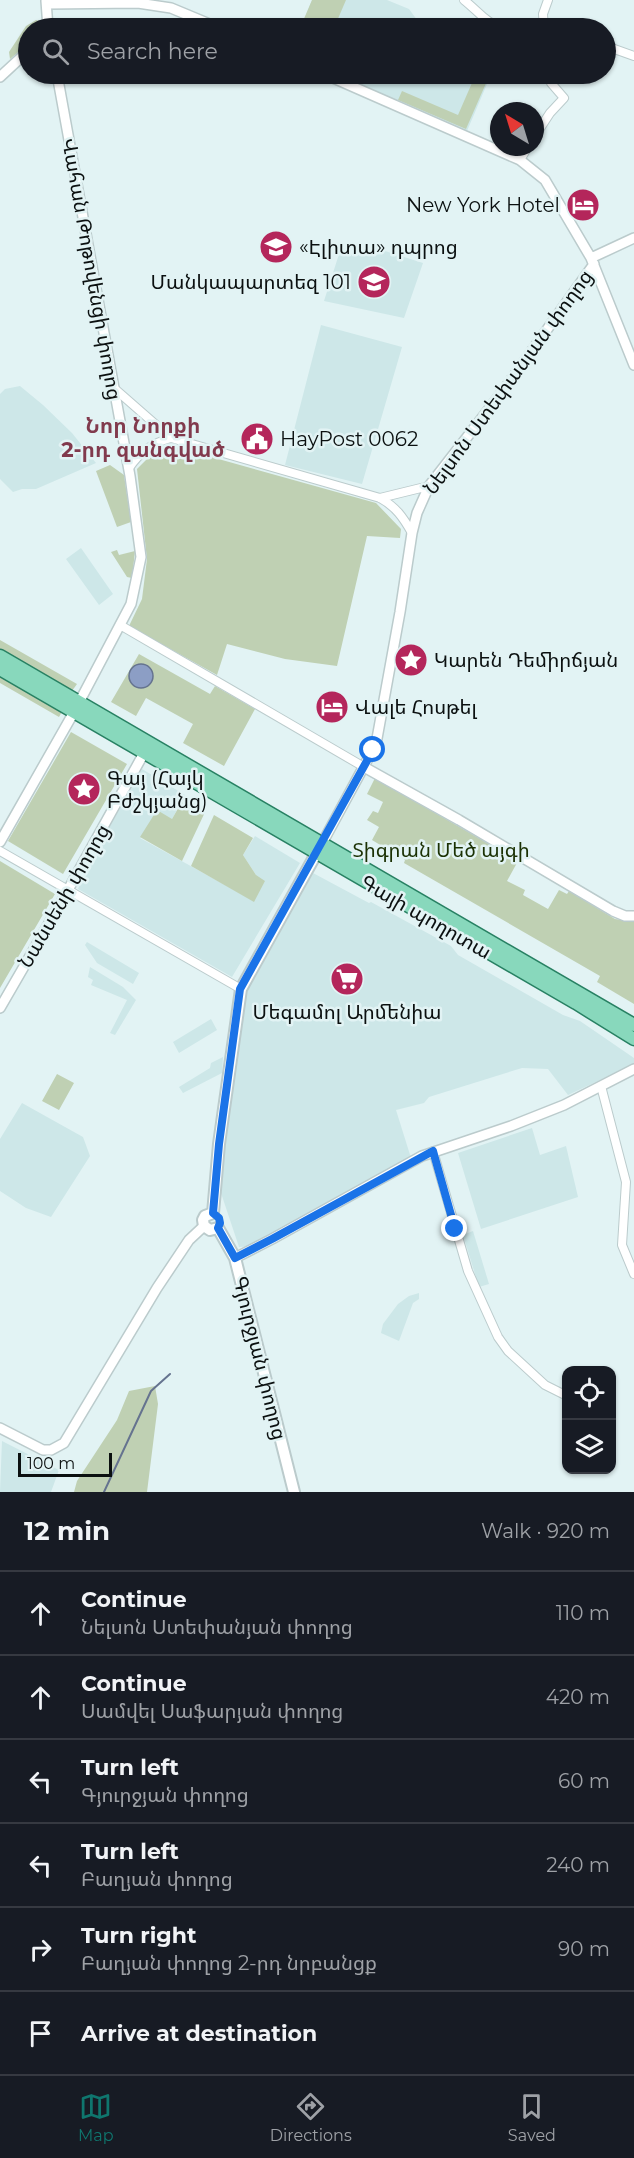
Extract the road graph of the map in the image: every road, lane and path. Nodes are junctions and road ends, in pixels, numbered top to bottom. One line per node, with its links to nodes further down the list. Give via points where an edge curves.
1 (464, 0): 6 (street)
2 (548, 0): 7 (street)
3 (47, 1): 4 (street); 5 (street, via 138,3 171,8)
4 (48, 18)
5 (195, 18)
6 (483, 18)
7 (543, 18)
8 (616, 50): 9 (street)
9 (634, 56)
10 (18, 60): 11 (street)
11 (0, 77)
12 (59, 84): 21 (street, Վահան Թոթովենցի փողոց)
13 (347, 84): 17 (street)
14 (551, 84): 15 (street, via 564,98)
15 (544, 122)
16 (522, 156): 17 (street)
17 (520, 160): 19 (street, via 545,180)
18 (634, 238): 19 (street, Նելսոն Ստեփանյան փողոց)
19 (592, 261): 20 (street); 24 (street, Նելսոն Ստեփանյան փողոց, via 503,391)
20 (634, 365)
21 (115, 389): 22 (street); 23 (street, Վահան Թոթովենցի փողոց)
22 (171, 438): 23 (street, via 152,444); 25 (street)
23 (129, 468): 27 (street, Վահան Թոթովենցի փողոց, via 141,557 131,604)
24 (429, 486): 25 (street); 26 (street, Նելսոն Ստեփանյան փողոց)
25 (380, 498): 26 (street, via 404,517)
26 (412, 534): 32 (street, Նելսոն Ստեփանյան փողոց, via 376,744)
27 (120, 625): 30 (street, Վահան Թոթովենցի փողոց); 32 (street)
28 (0, 656): 30 (main road, Գայի պողոտա)
29 (0, 669): 30 (main road, Գայի պողոտա)
30 (77, 707): 31 (main road, Գայի պողոտա); 33 (street); 34 (main road, Գայի պողոտա)
31 (144, 753): 36 (main road, Գայի պողոտա); 37 (street, Նանսենի փողոց)
32 (364, 767): 34 (street, Նելսոն Ստեփանյան փողոց); 38 (street, via 613,911)
33 (0, 842)
34 (322, 843): 36 (street, Նելսոն Ստեփանյան փողոց); 41 (main road, Գայի պողոտա)
35 (0, 851): 37 (street)
36 (316, 854): 39 (main road); 42 (main road, Գայի պողոտա)
37 (68, 890): 39 (street); 40 (street, Նանսենի փողոց)
38 (634, 916)
39 (240, 989): 46 (main road)
40 (0, 1008)
41 (634, 1025)
42 (634, 1039)
43 (634, 1069): 44 (street)
44 (601, 1086): 45 (street, via 511,1126); 50 (street, via 626,1182 622,1245)
45 (433, 1151): 49 (street); 51 (street, via 468,1272 498,1337 545,1385)
46 (213, 1213): 47 (main road, via 205,1216); 48 (main road, via 220,1220)
47 (204, 1226): 48 (main road, via 210,1230); 52 (street, via 189,1240 157,1288 64,1443 43,1450)
48 (218, 1228): 49 (main road, Գյուրջյան փողոց)
49 (235, 1258): 53 (main road, Գյուրջյան փողոց)
50 (634, 1274)
51 (562, 1394)
52 (0, 1428)
53 (295, 1492)

